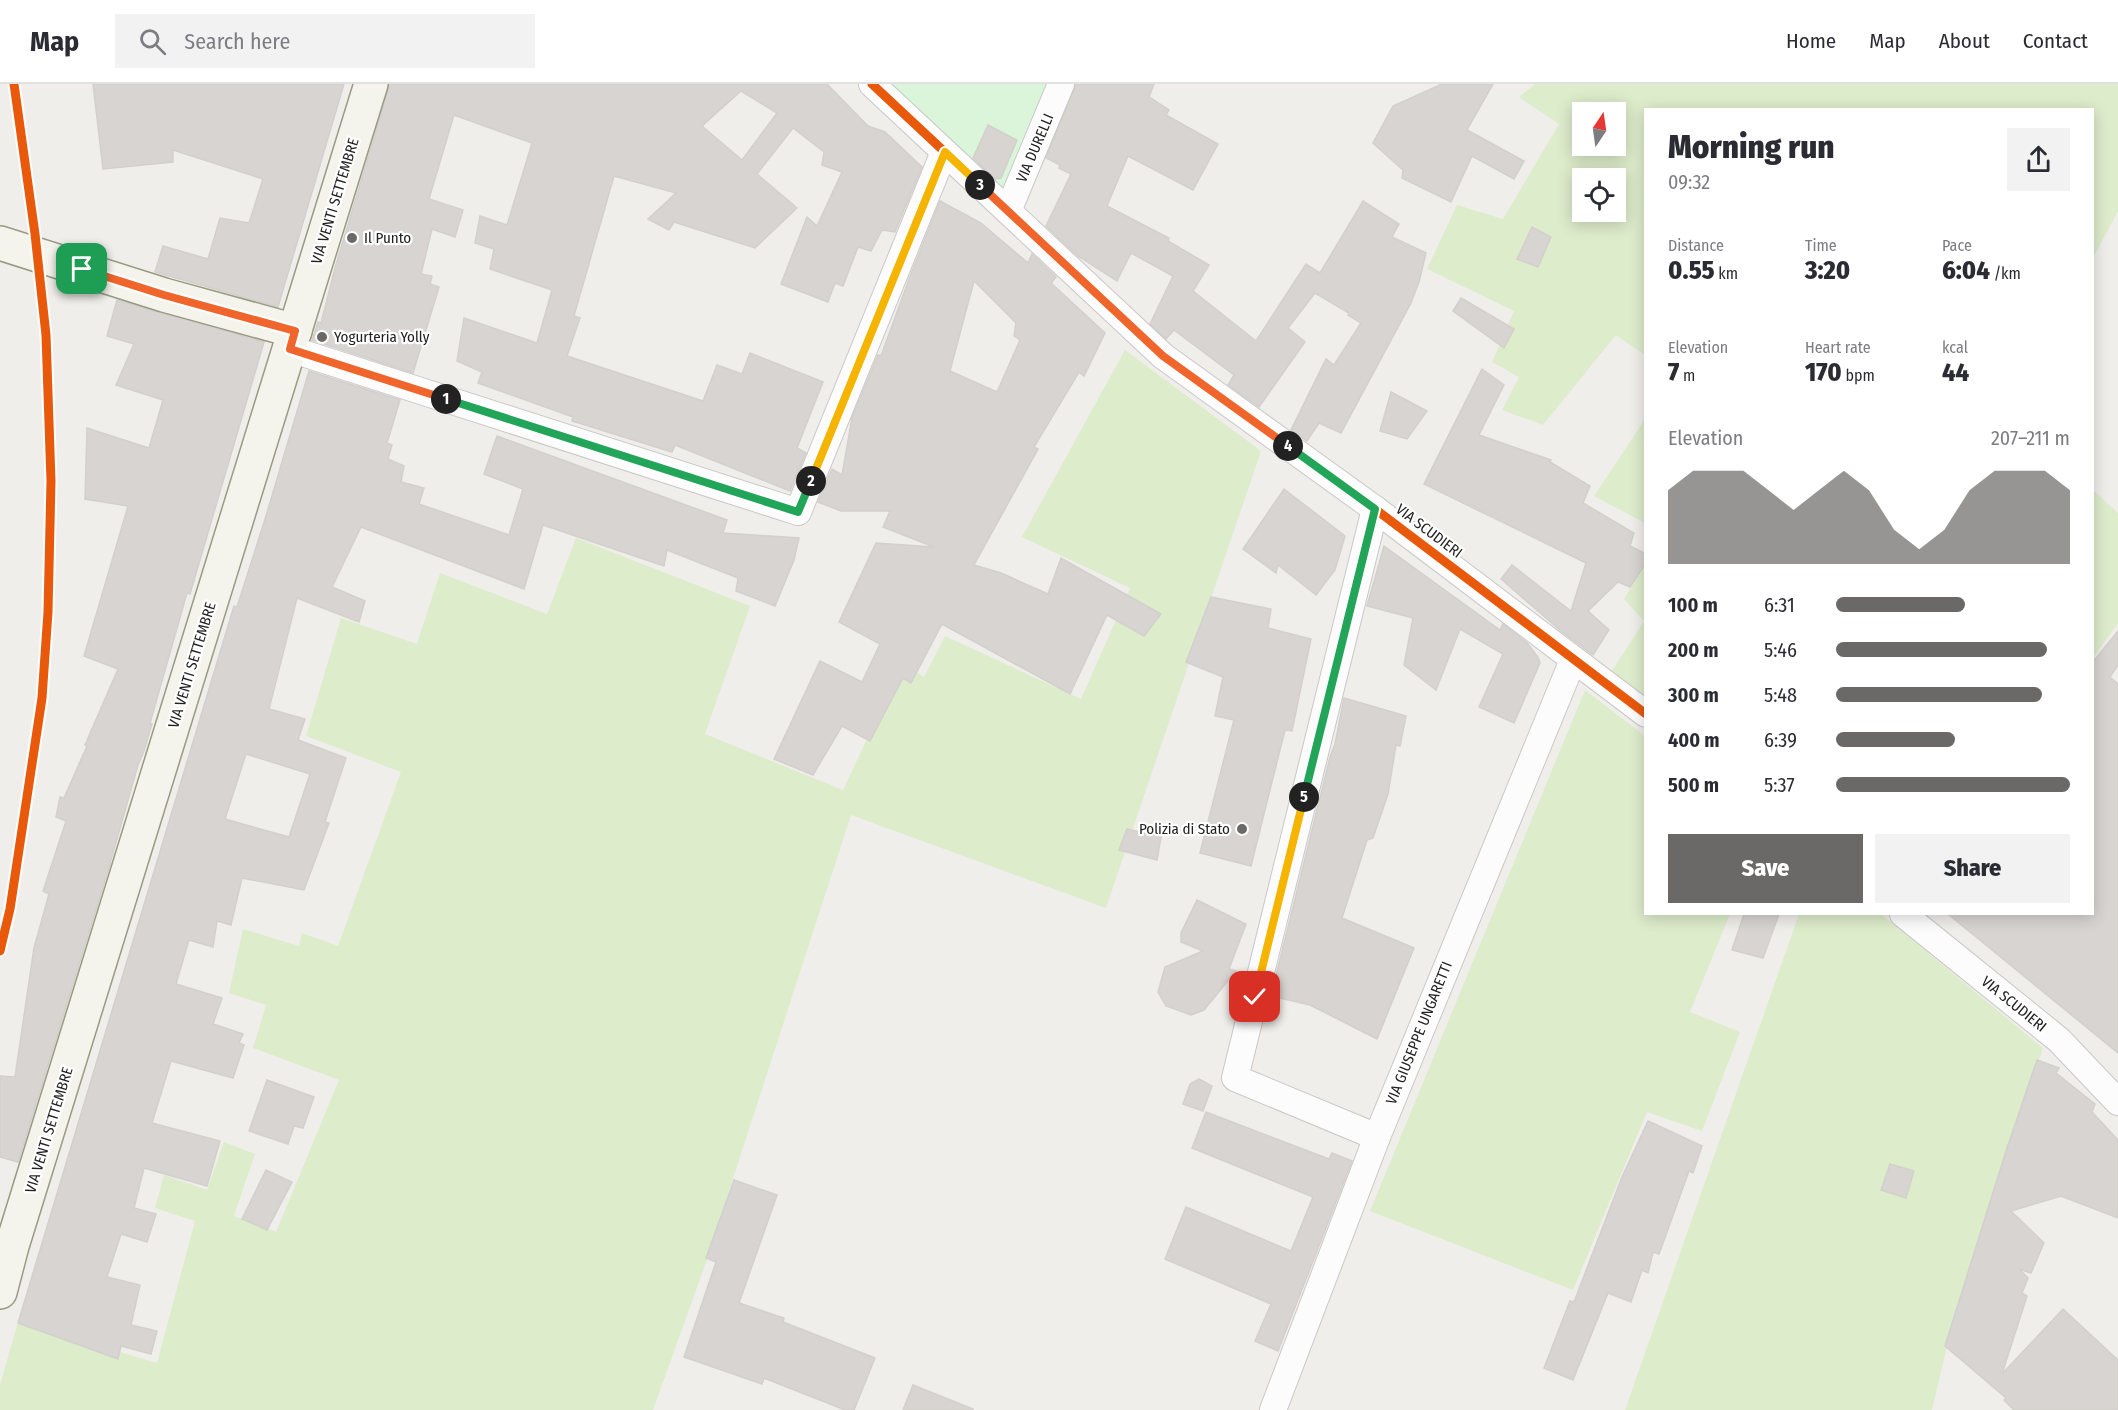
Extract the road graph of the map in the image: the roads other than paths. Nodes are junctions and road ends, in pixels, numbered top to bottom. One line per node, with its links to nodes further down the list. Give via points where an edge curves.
1 (371, 84): 7 (main road, VIA VENTI SETTEMBRE)
2 (872, 84): 4 (street, VIA SCUDIERI)
3 (1061, 84): 5 (street, VIA DURELLI)
4 (945, 152): 5 (street, VIA SCUDIERI); 7 (street, via 798,512)
5 (1008, 211): 8 (street, VIA SCUDIERI, via 1163,356)
6 (0, 243): 7 (main road)
7 (292, 340): 14 (main road, VIA VENTI SETTEMBRE)
8 (1375, 509): 9 (street, VIA SCUDIERI); 13 (street, via 1235,1078)
9 (1573, 660): 10 (street, VIA SCUDIERI); 13 (street, VIA GIUSEPPE UNGARETTI)
10 (1644, 713)
11 (1904, 915): 12 (street, VIA SCUDIERI, via 2059,1040)
12 (2118, 1102)
13 (1377, 1137): 16 (street, VIA GIUSEPPE UNGARETTI)
14 (6, 1249): 15 (main road, VIA VENTI SETTEMBRE)
15 (0, 1292)
16 (1273, 1410)

